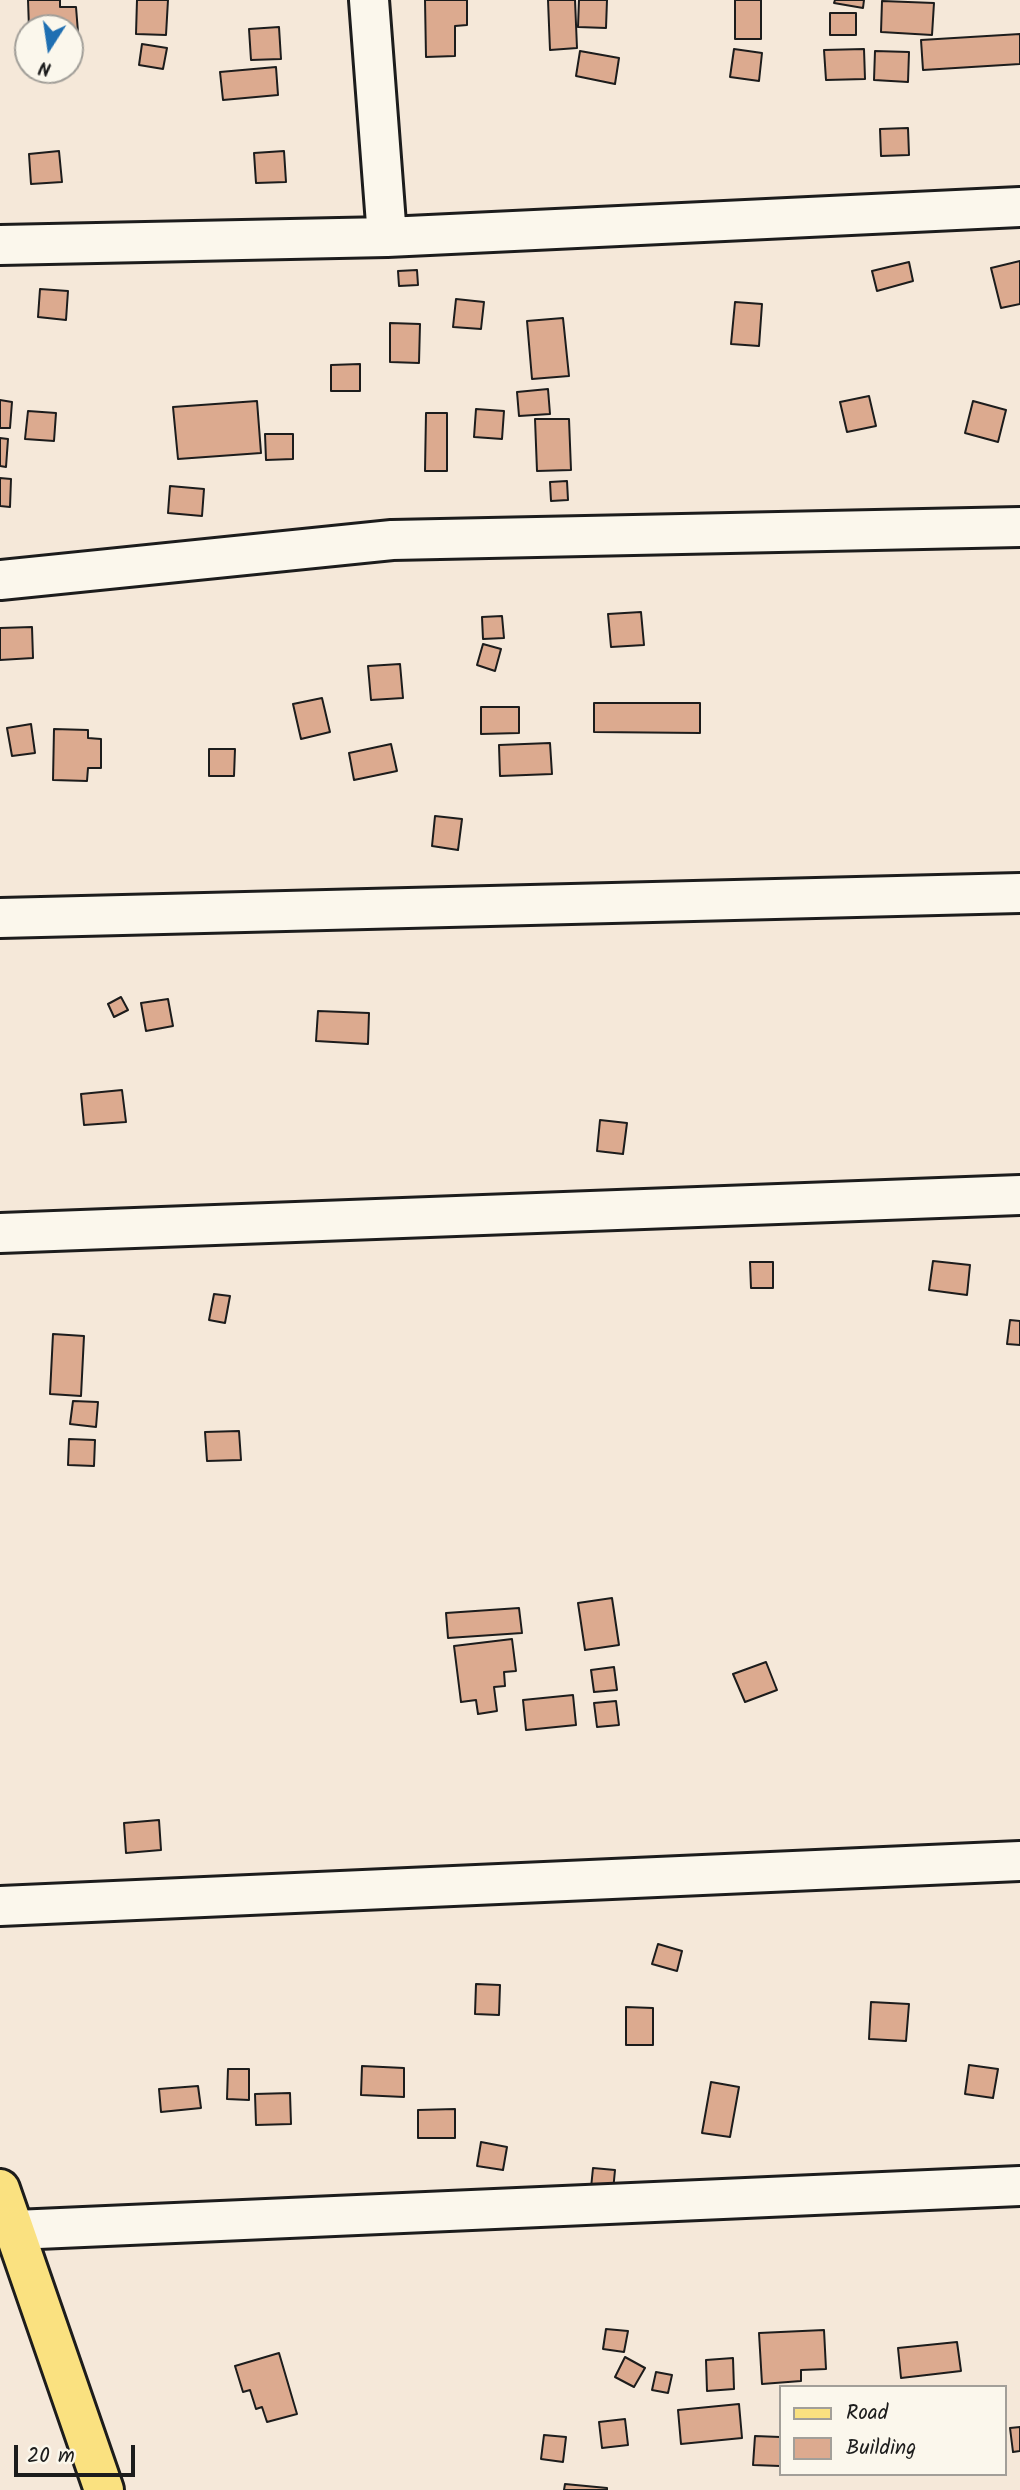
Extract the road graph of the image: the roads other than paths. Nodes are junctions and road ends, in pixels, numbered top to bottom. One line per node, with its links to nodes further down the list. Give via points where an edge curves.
1 (369, 0): 3 (street)
2 (1020, 207): 3 (street)
3 (387, 237): 4 (street)
4 (0, 245)
5 (1020, 527): 6 (street, via 392,540)
6 (0, 580)
7 (1020, 893): 8 (street)
8 (0, 918)
9 (1020, 1195): 10 (street)
10 (0, 1233)
11 (1020, 1861): 12 (street)
12 (0, 1906)
13 (1020, 2186): 15 (street)
14 (0, 2189): 15 (main road)
15 (15, 2231): 16 (main road)
16 (104, 2490)

